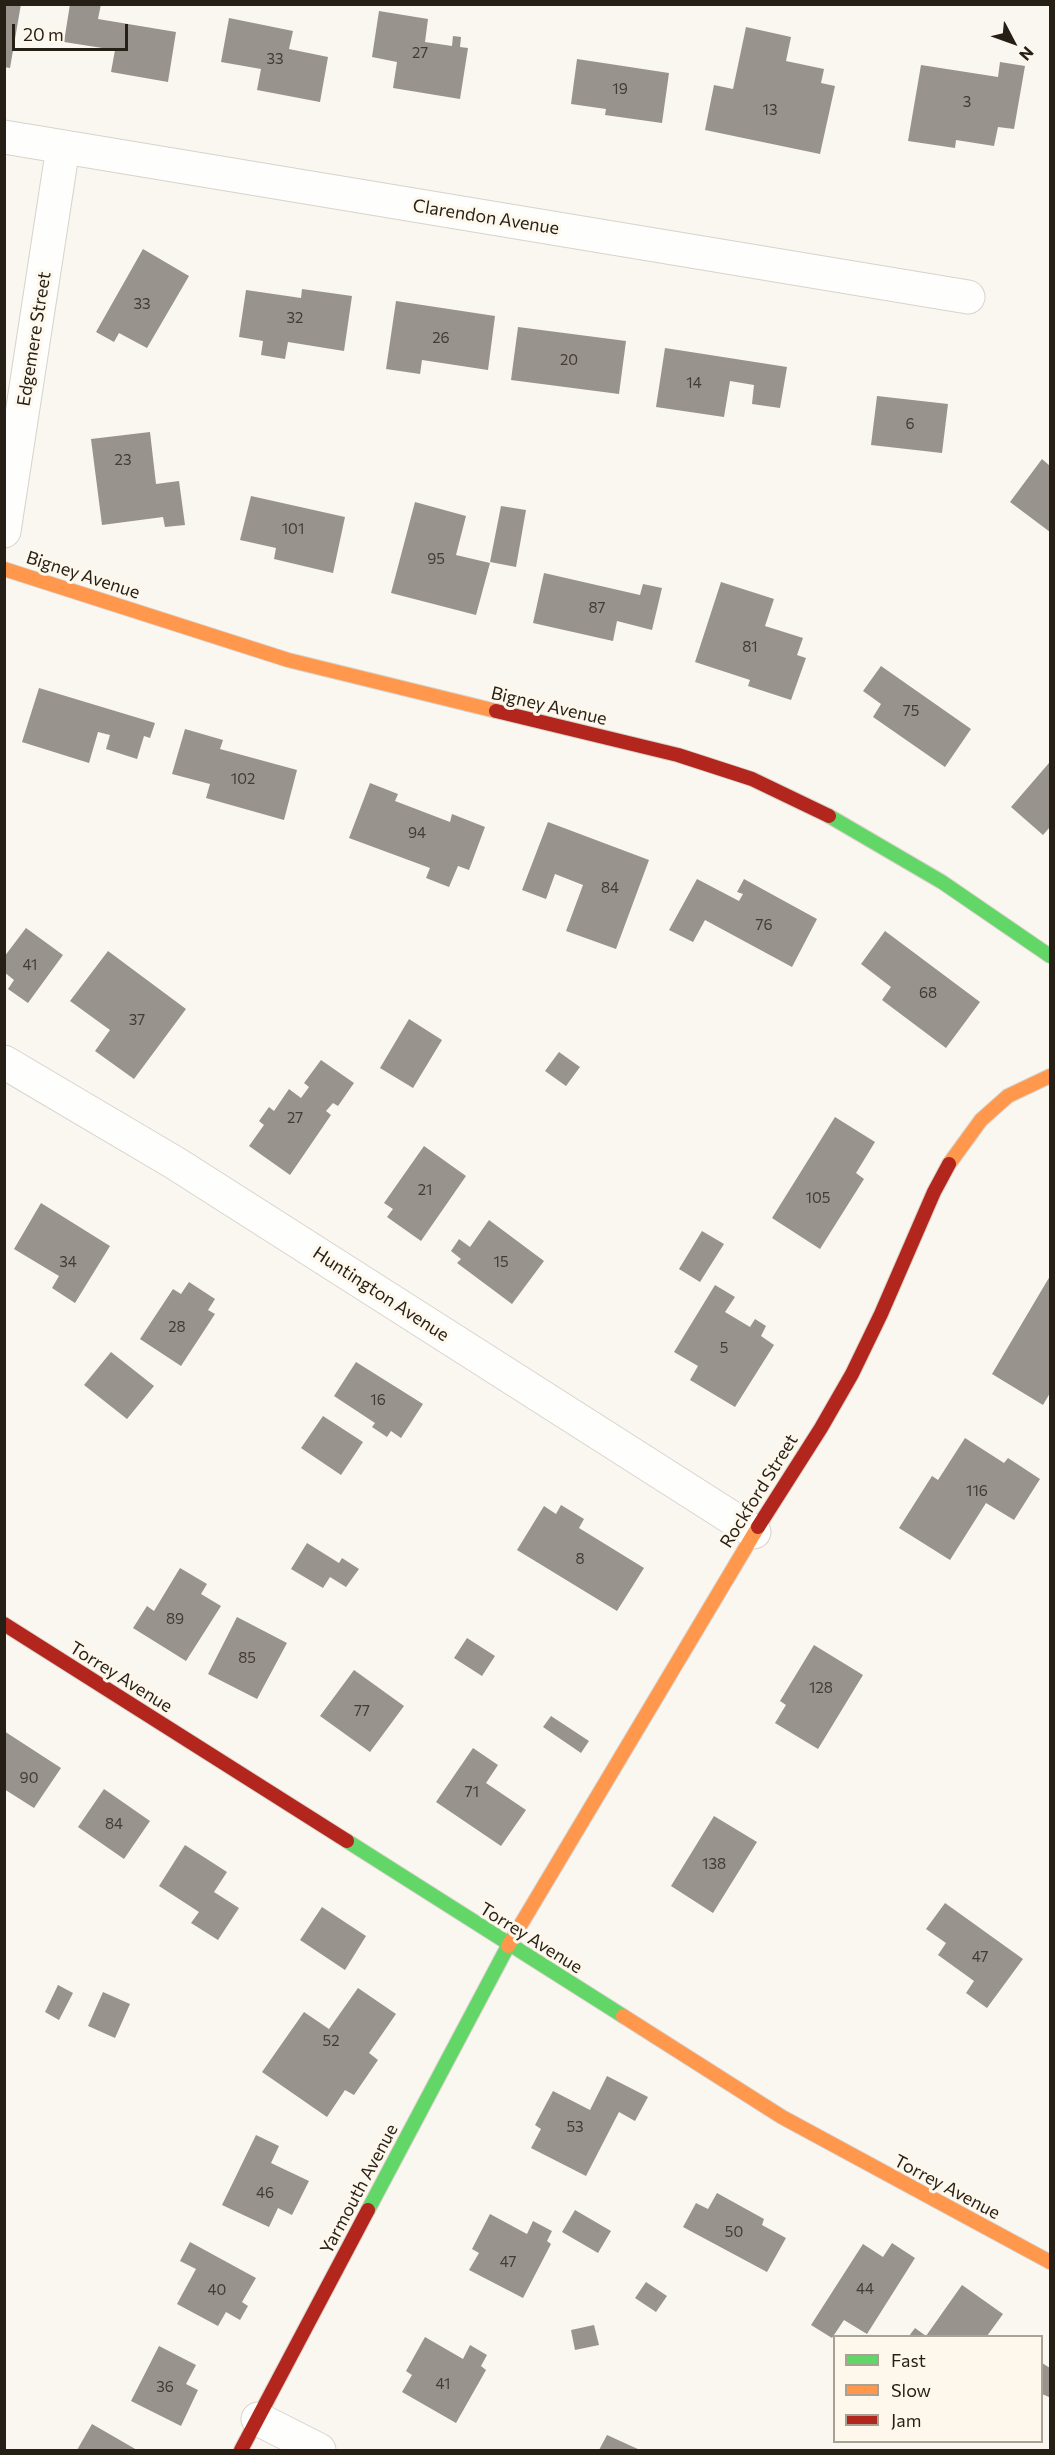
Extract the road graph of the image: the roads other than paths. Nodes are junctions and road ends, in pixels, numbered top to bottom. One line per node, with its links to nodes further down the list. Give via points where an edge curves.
1 (4, 137): 2 (street, Clarendon Avenue)
2 (63, 147): 3 (street, Clarendon Avenue); 4 (street, Edgemere Street)
3 (968, 297)
4 (4, 531)
5 (4, 569): 6 (street, Bigney Avenue, via 288,660 678,755 752,779 867,837 942,882)
6 (1050, 956)
7 (4, 1062): 9 (street, Huntington Avenue, via 175,1163)
8 (1050, 1076): 9 (street, Rockford Street, via 1008,1096 981,1120 956,1152 852,1374)
9 (754, 1532): 11 (street, Rockford Street)
10 (4, 1624): 11 (street, Torrey Avenue)
11 (509, 1945): 12 (street, Torrey Avenue, via 782,2117); 13 (street, Yarmouth Avenue)
12 (1050, 2262)
13 (258, 2420): 14 (street, Yarmouth Avenue); 15 (street)
14 (241, 2451)
15 (319, 2451)

